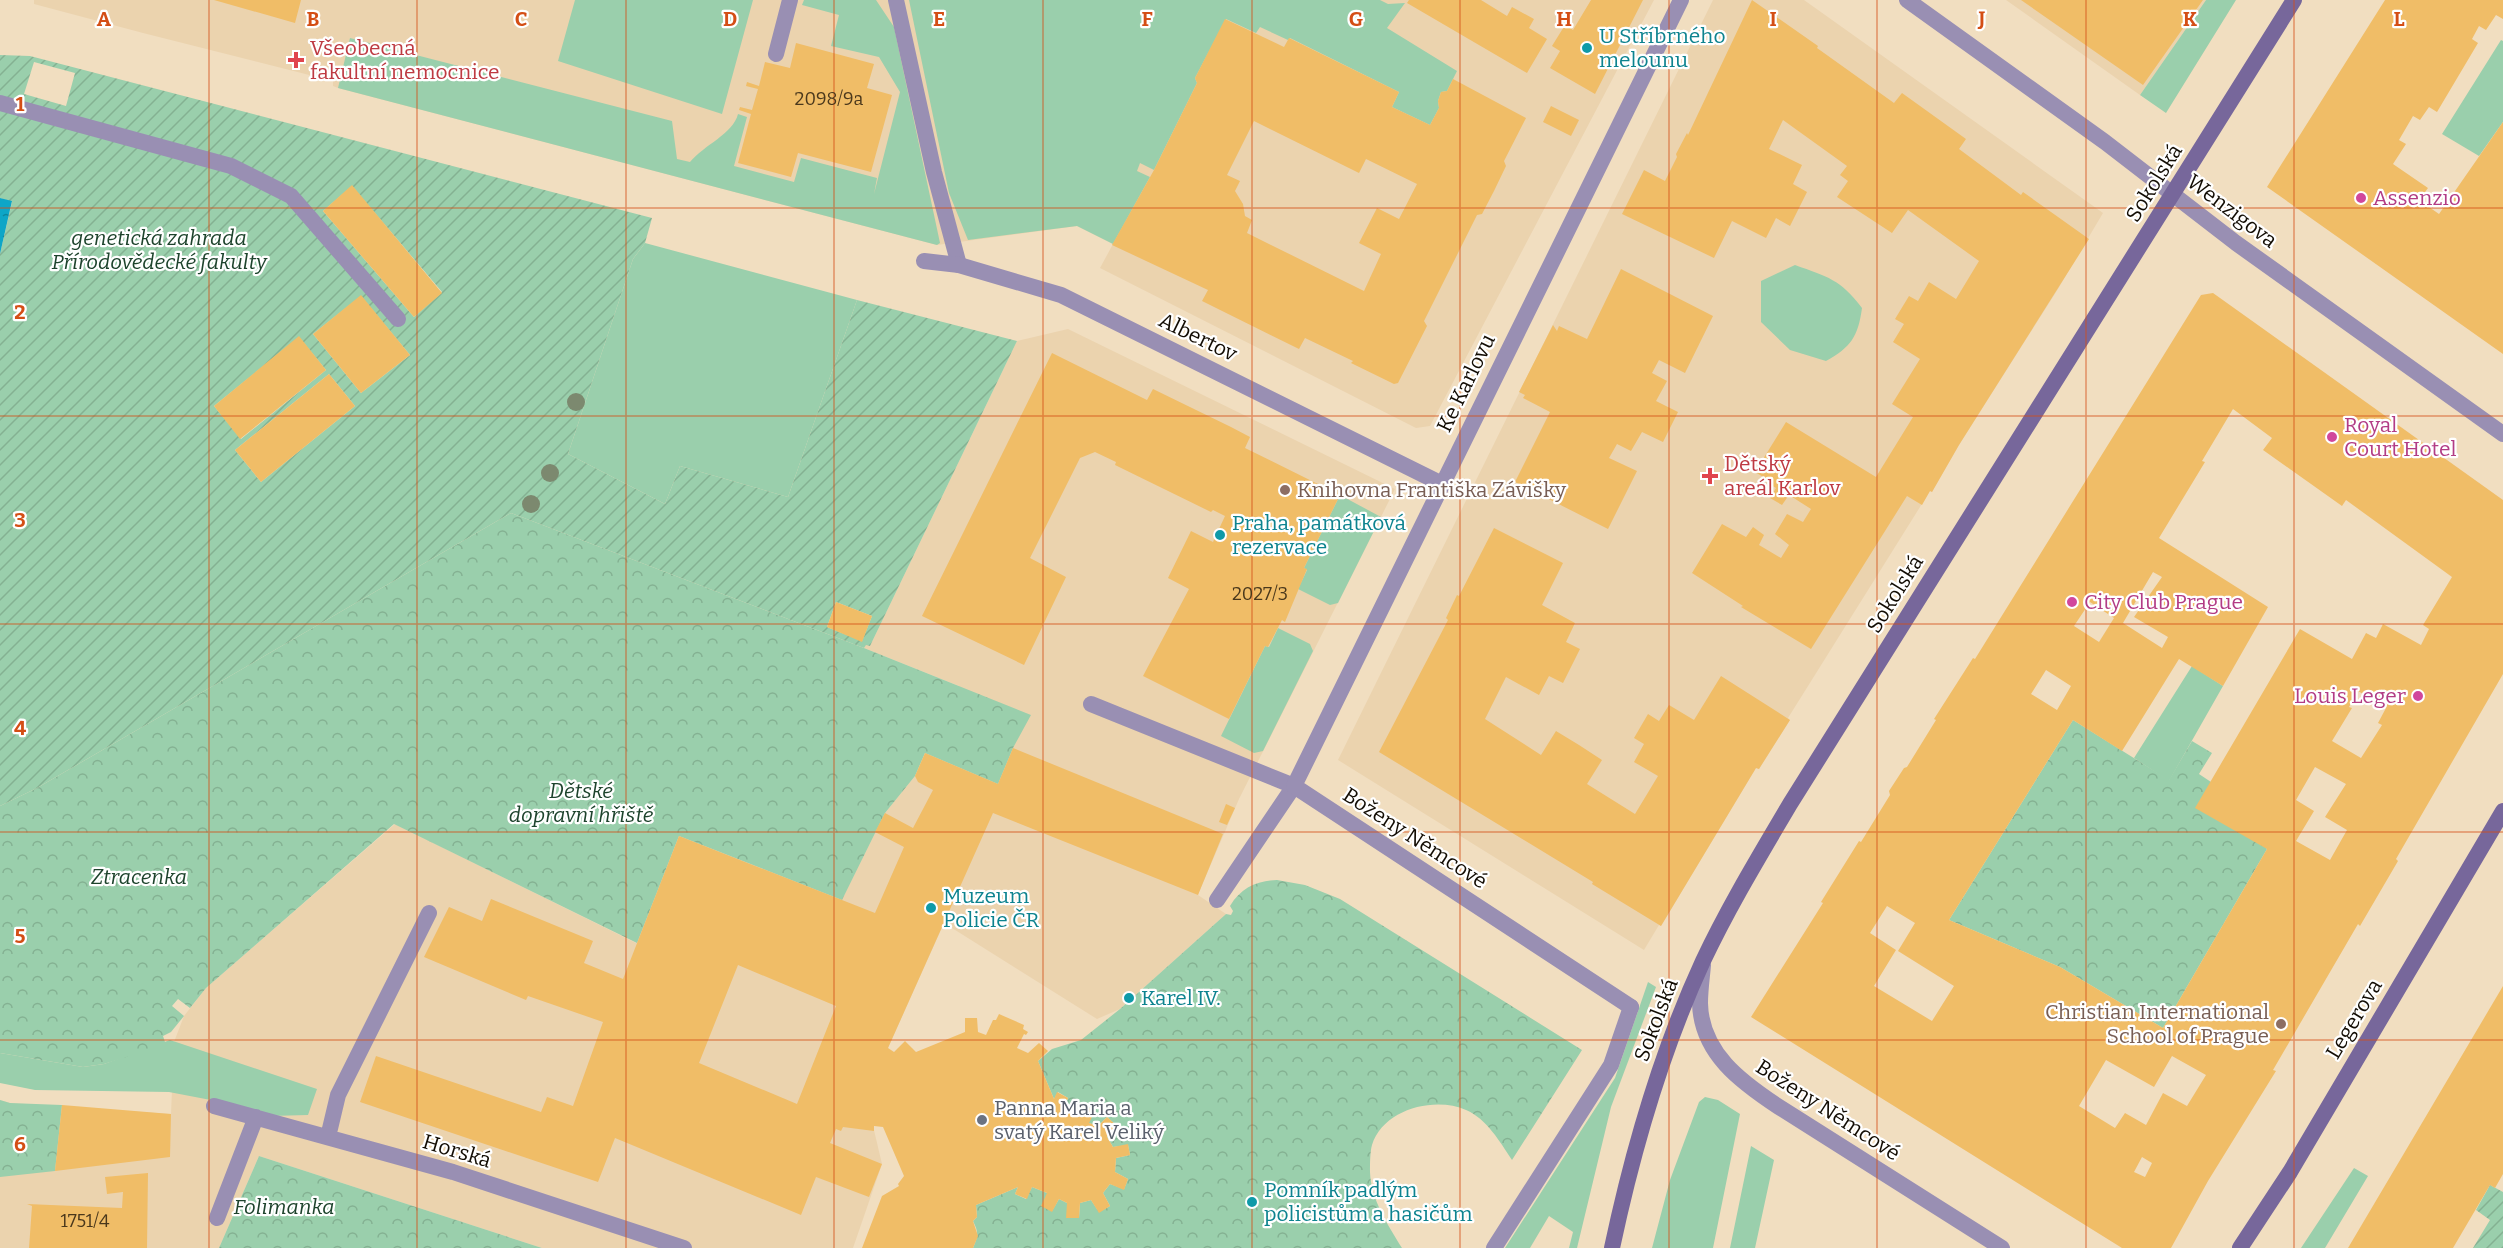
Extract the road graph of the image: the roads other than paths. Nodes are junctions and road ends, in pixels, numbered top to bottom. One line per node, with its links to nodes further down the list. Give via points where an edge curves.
1 (790, 0): 6 (street)
2 (896, 0): 10 (street)
3 (1681, 0): 13 (street, Ke Karlovu)
4 (1907, 0): 8 (street, Wenzigova)
5 (2294, 0): 8 (main road, Sokolská)
6 (776, 54)
7 (0, 103): 11 (street, via 231,165 291,196)
8 (2173, 195): 12 (street, Wenzigova); 19 (main road, Sokolská, via 1790,804)
9 (924, 261): 10 (street, Albertov)
10 (959, 265): 13 (street, Albertov, via 1061,295)
11 (398, 319)
12 (2503, 434)
13 (1442, 484): 15 (street, Ke Karlovu)
14 (1091, 704): 15 (street, Boženy Němcové)
15 (1294, 786): 17 (street, Ke Karlovu); 25 (street, Boženy Němcové, via 1631,1007 1611,1065)
16 (2503, 811): 28 (main road, Legerova)
17 (1217, 900)
18 (429, 913): 22 (street, via 338,1095)
19 (1703, 961): 26 (main road, Sokolská, via 1646,1112); 27 (street, Boženy Němcové, via 1703,1024 1719,1058 1732,1073)
20 (214, 1106): 21 (street, Horská)
21 (256, 1117): 22 (street, Horská); 23 (street)
22 (328, 1137): 24 (street, Horská, via 453,1172)
23 (217, 1218)
24 (684, 1248)
25 (1494, 1248)
26 (1612, 1248)
27 (2002, 1248)
28 (2241, 1248)

